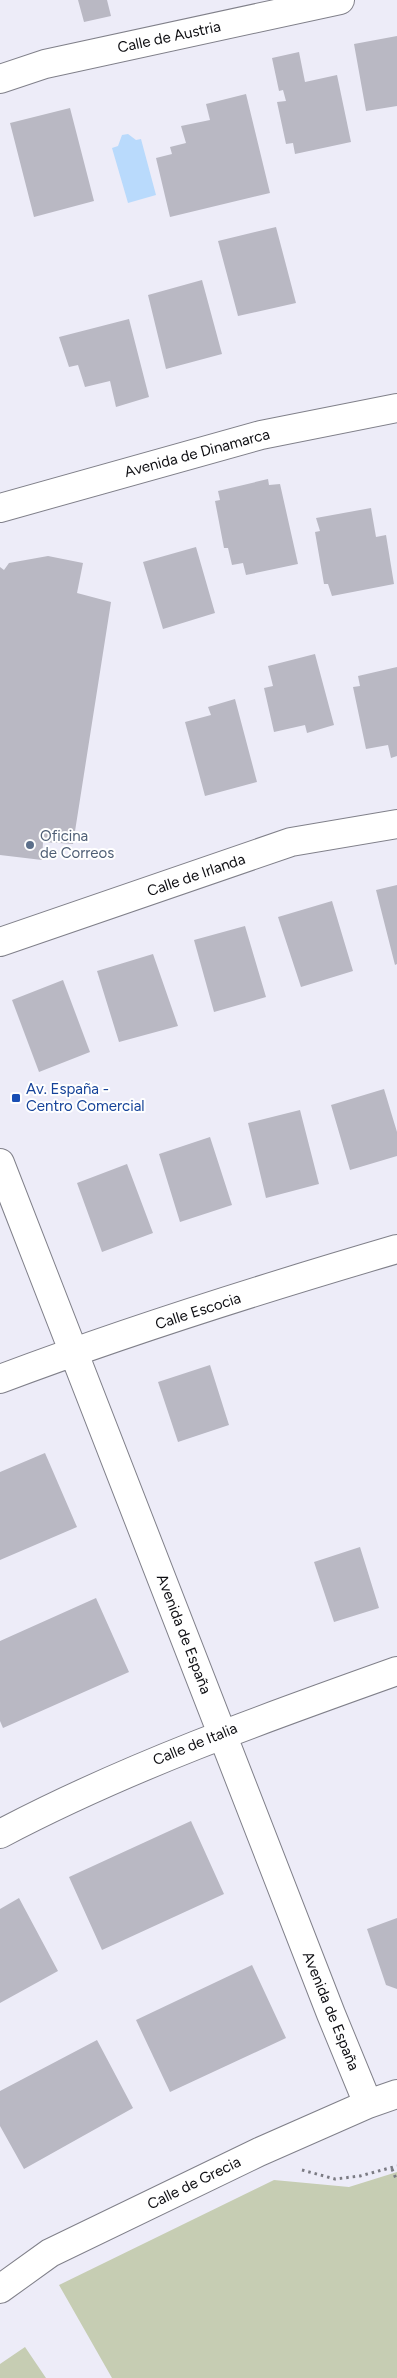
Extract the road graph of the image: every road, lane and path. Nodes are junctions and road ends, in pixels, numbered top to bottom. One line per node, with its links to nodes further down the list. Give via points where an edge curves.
1 (340, 0): 2 (street, Calle de Austria, via 45,64)
2 (0, 79)
3 (397, 408): 4 (street, Avenida de Dinamarca, via 261,435)
4 (0, 508)
5 (397, 824): 6 (street, Calle de Irlanda, via 291,842)
6 (0, 942)
7 (0, 1163): 9 (street, Avenida de España)
8 (397, 1249): 9 (street, Calle Escocia, via 288,1281)
9 (75, 1353): 10 (street, Calle Escocia); 12 (street, Avenida de España)
10 (0, 1379)
11 (397, 1671): 12 (street, Calle de Italia)
12 (223, 1733): 13 (street, Calle de Italia, via 149,1763); 15 (street, Avenida de España)
13 (0, 1834)
14 (397, 2094): 15 (street, Calle de Grecia)
15 (368, 2104): 20 (street, Calle de Grecia, via 259,2152 50,2253)
16 (397, 2166): 17 (path)
17 (392, 2168): 18 (path, via 335,2179); 19 (path)
18 (295, 2169)
19 (397, 2181)
20 (0, 2289)

